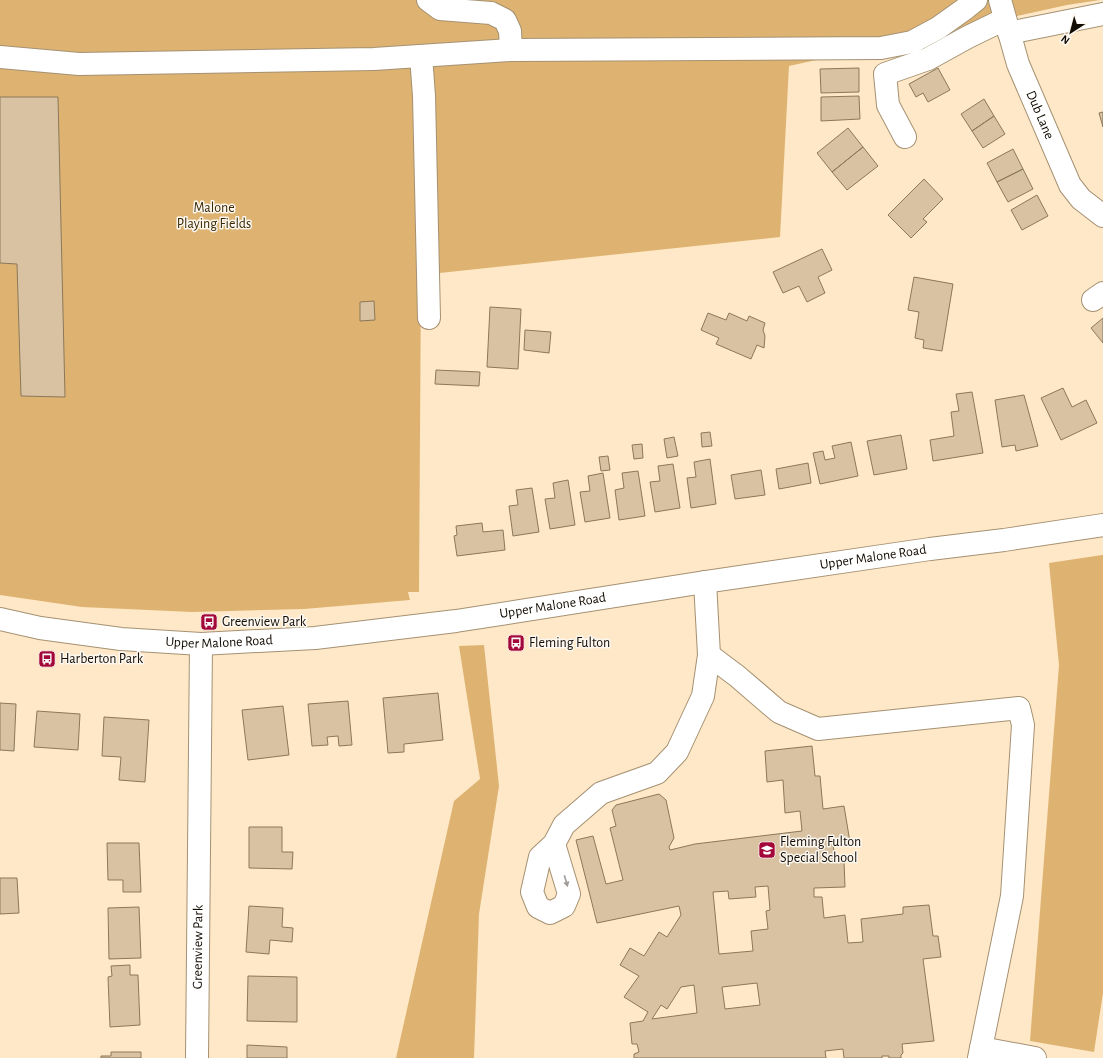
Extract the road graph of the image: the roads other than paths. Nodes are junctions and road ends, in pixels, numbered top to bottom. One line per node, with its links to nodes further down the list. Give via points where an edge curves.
1 (428, 0): 5 (main road, via 440,9 491,13 505,20 510,31)
2 (976, 0): 5 (main road, via 938,28 912,42 881,48)
3 (1103, 14): 4 (main road)
4 (1005, 17): 8 (main road, via 928,59 885,74 888,105); 9 (main road, Dub Lane, via 1018,64 1070,185 1081,199)
5 (511, 50): 6 (main road)
6 (421, 56): 7 (main road, via 366,60 87,64); 10 (main road)
7 (0, 57)
8 (906, 137)
9 (1103, 216)
10 (429, 318)
11 (1103, 525): 12 (main road, Upper Malone Road)
12 (704, 582): 14 (main road, Upper Malone Road, via 456,621 315,638); 15 (main road)
13 (0, 619): 14 (main road, Upper Malone Road, via 40,628 121,639)
14 (201, 644): 18 (main road, Greenview Park)
15 (709, 655): 16 (main road, via 703,696 677,752 657,773 601,792 564,825); 17 (main road, via 779,712 818,729 1019,708 1023,725 1012,896)
16 (554, 844)
17 (980, 1053): 19 (main road)
18 (197, 1058)
19 (1035, 1058)

